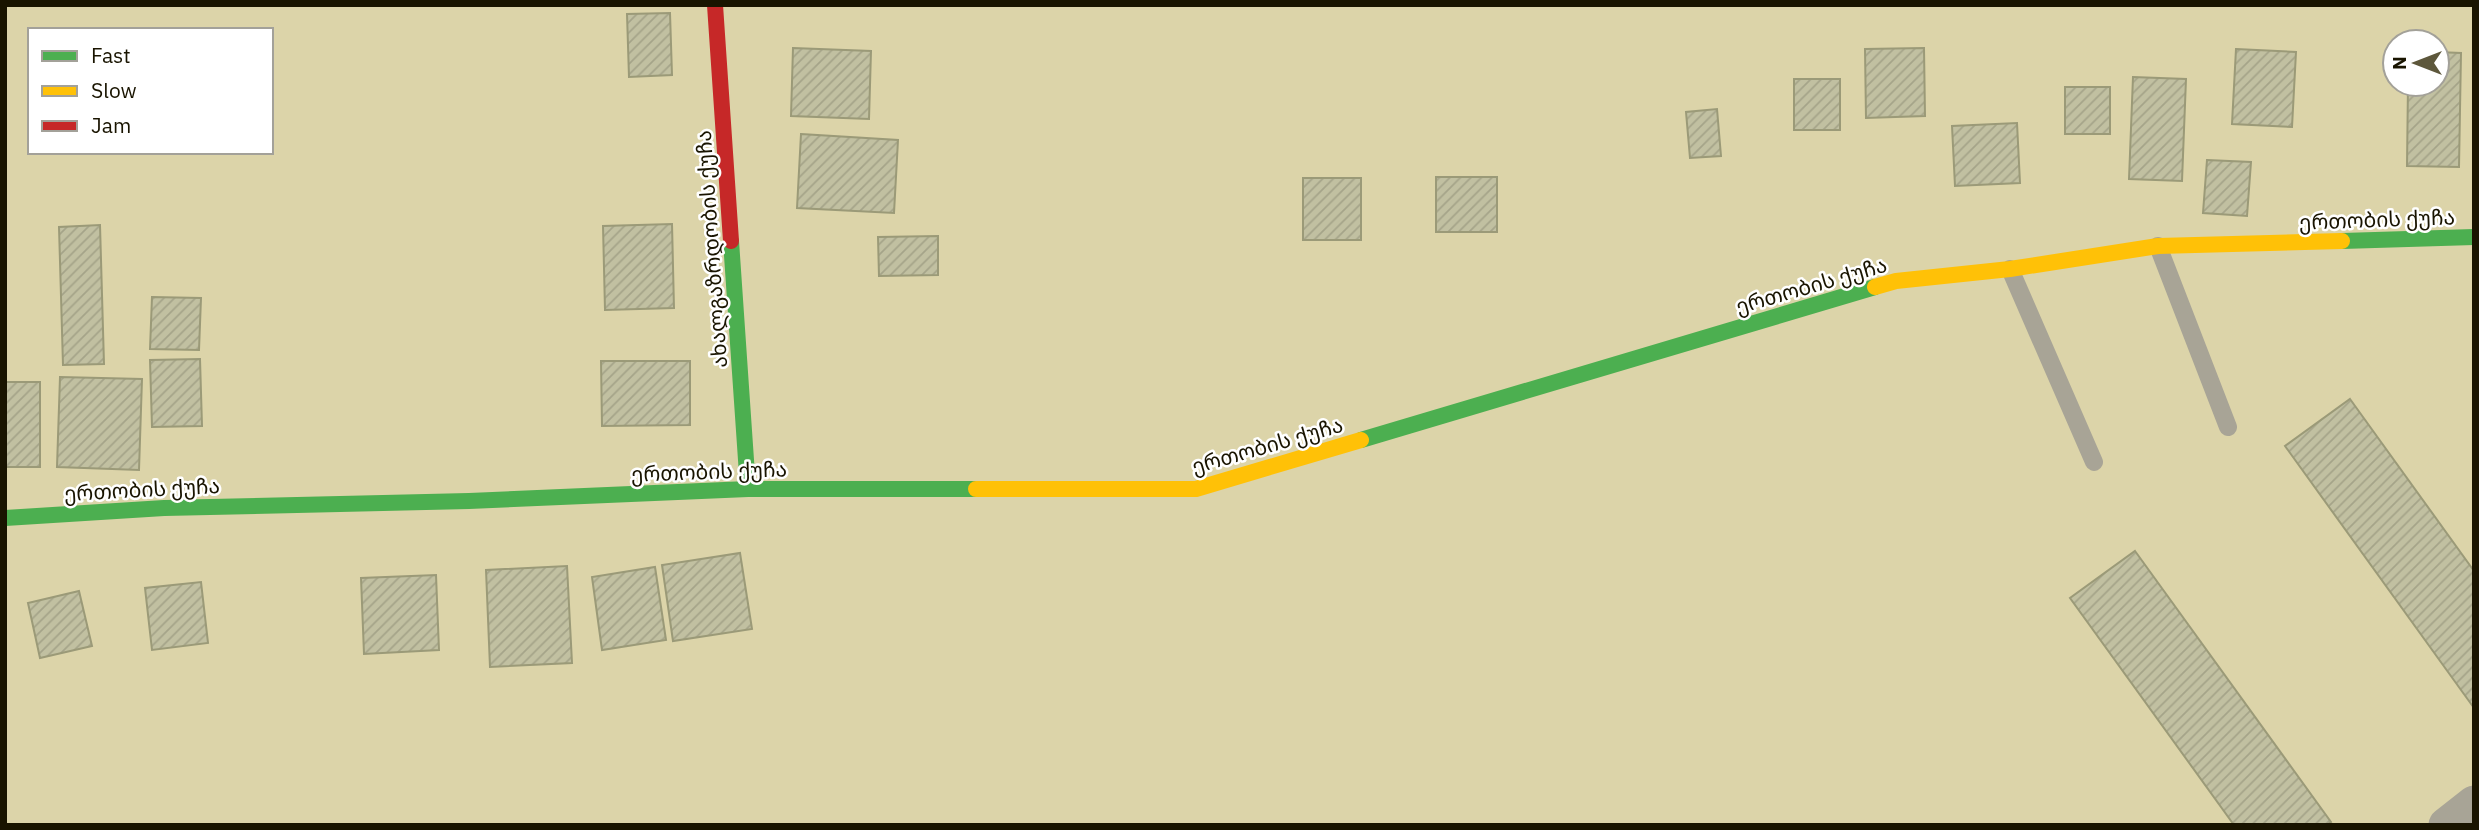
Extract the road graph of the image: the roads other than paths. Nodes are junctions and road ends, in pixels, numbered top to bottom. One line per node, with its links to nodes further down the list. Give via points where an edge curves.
1 (716, 5): 7 (street, ახალგაზრდობის ქუჩა)
2 (2474, 237): 3 (street, ერთობის ქუჩა)
3 (2158, 246): 4 (street, ერთობის ქუჩა); 5 (lane)
4 (2010, 269): 6 (lane); 7 (street, ერთობის ქუჩა, via 1896,281 1196,489)
5 (2228, 427)
6 (2094, 462)
7 (747, 489): 8 (street, ერთობის ქუჩა)
8 (5, 517)
9 (2474, 803): 10 (street)
10 (2446, 825)

